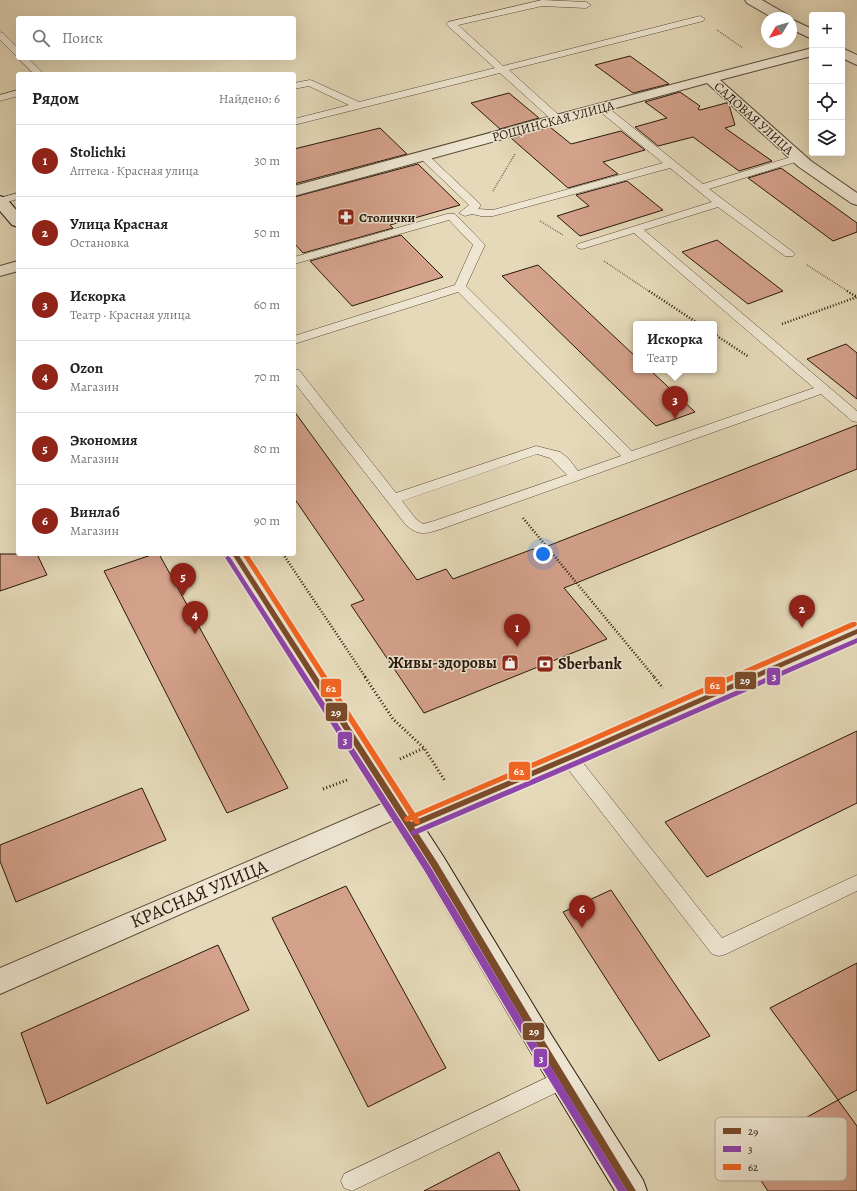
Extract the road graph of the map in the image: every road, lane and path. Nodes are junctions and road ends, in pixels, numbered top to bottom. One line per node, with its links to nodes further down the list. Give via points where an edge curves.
1 (752, 0): 3 (street)
2 (586, 5): 14 (lane, via 542,3 451,24)
3 (772, 12)
4 (700, 19): 13 (path); 14 (lane)
5 (797, 26): 6 (street)
6 (809, 33)
7 (0, 35): 9 (lane)
8 (845, 48): 12 (street)
9 (16, 51)
10 (809, 53): 13 (street, РОЩИНСКАЯ УЛИЦА)
11 (25, 60): 15 (lane)
12 (857, 61)
13 (767, 64): 16 (street, РОЩИНСКАЯ УЛИЦА)
14 (503, 69): 20 (lane); 22 (lane)
15 (37, 72)
16 (710, 78): 21 (street, РОЩИНСКАЯ УЛИЦА); 26 (street, САДОВАЯ УЛИЦА)
17 (296, 86): 20 (lane, via 310,83)
18 (16, 94): 19 (lane)
19 (0, 98)
20 (359, 106): 23 (lane)
21 (602, 108): 22 (street, РОЩИНСКАЯ УЛИЦА); 27 (lane)
22 (557, 119): 25 (street, РОЩИНСКАЯ УЛИЦА)
23 (296, 122)
24 (518, 148): 35 (path)
25 (422, 156): 29 (street, РОЩИНСКАЯ УЛИЦА); 35 (lane, via 474,205)
26 (798, 158): 28 (lane); 31 (street, САДОВАЯ УЛИЦА)
27 (671, 164): 28 (lane); 34 (lane)
28 (701, 188): 33 (lane)
29 (296, 190)
30 (16, 197): 32 (lane)
31 (857, 200)
32 (0, 201): 37 (street)
33 (720, 203): 38 (lane); 40 (lane)
34 (516, 207): 35 (lane, via 493,213); 39 (path)
35 (476, 212): 36 (lane)
36 (451, 216): 41 (lane); 44 (lane, via 479,245)
37 (16, 220)
38 (636, 229): 39 (lane); 46 (lane)
39 (582, 246): 45 (path)
40 (790, 254): 46 (path, via 857,297)
41 (296, 260)
42 (16, 267): 43 (street)
43 (0, 271)
44 (460, 287): 47 (lane); 51 (lane)
45 (694, 321)
46 (757, 333): 49 (lane)
47 (296, 339)
48 (296, 376): 53 (lane)
49 (822, 389): 50 (lane); 51 (lane)
50 (857, 418)
51 (631, 458): 52 (lane)
52 (576, 477): 53 (lane, via 561,459 549,451 536,450); 54 (lane)
53 (393, 499): 54 (lane, via 411,522 420,529 436,526)
54 (508, 500): 58 (path)
55 (236, 556): 61 (street)
56 (284, 556): 59 (path, via 393,719)
57 (857, 631): 58 (street, КРАСНАЯ УЛИЦА)
58 (679, 708): 60 (street, КРАСНАЯ УЛИЦА)
59 (424, 748)
60 (570, 758): 61 (street, КРАСНАЯ УЛИЦА); 62 (lane, via 719,948)
61 (404, 817): 63 (street, КРАСНАЯ УЛИЦА); 64 (street)
62 (857, 883)
63 (0, 981)
64 (563, 1079): 65 (lane); 66 (street)
65 (351, 1181)
66 (632, 1191)

